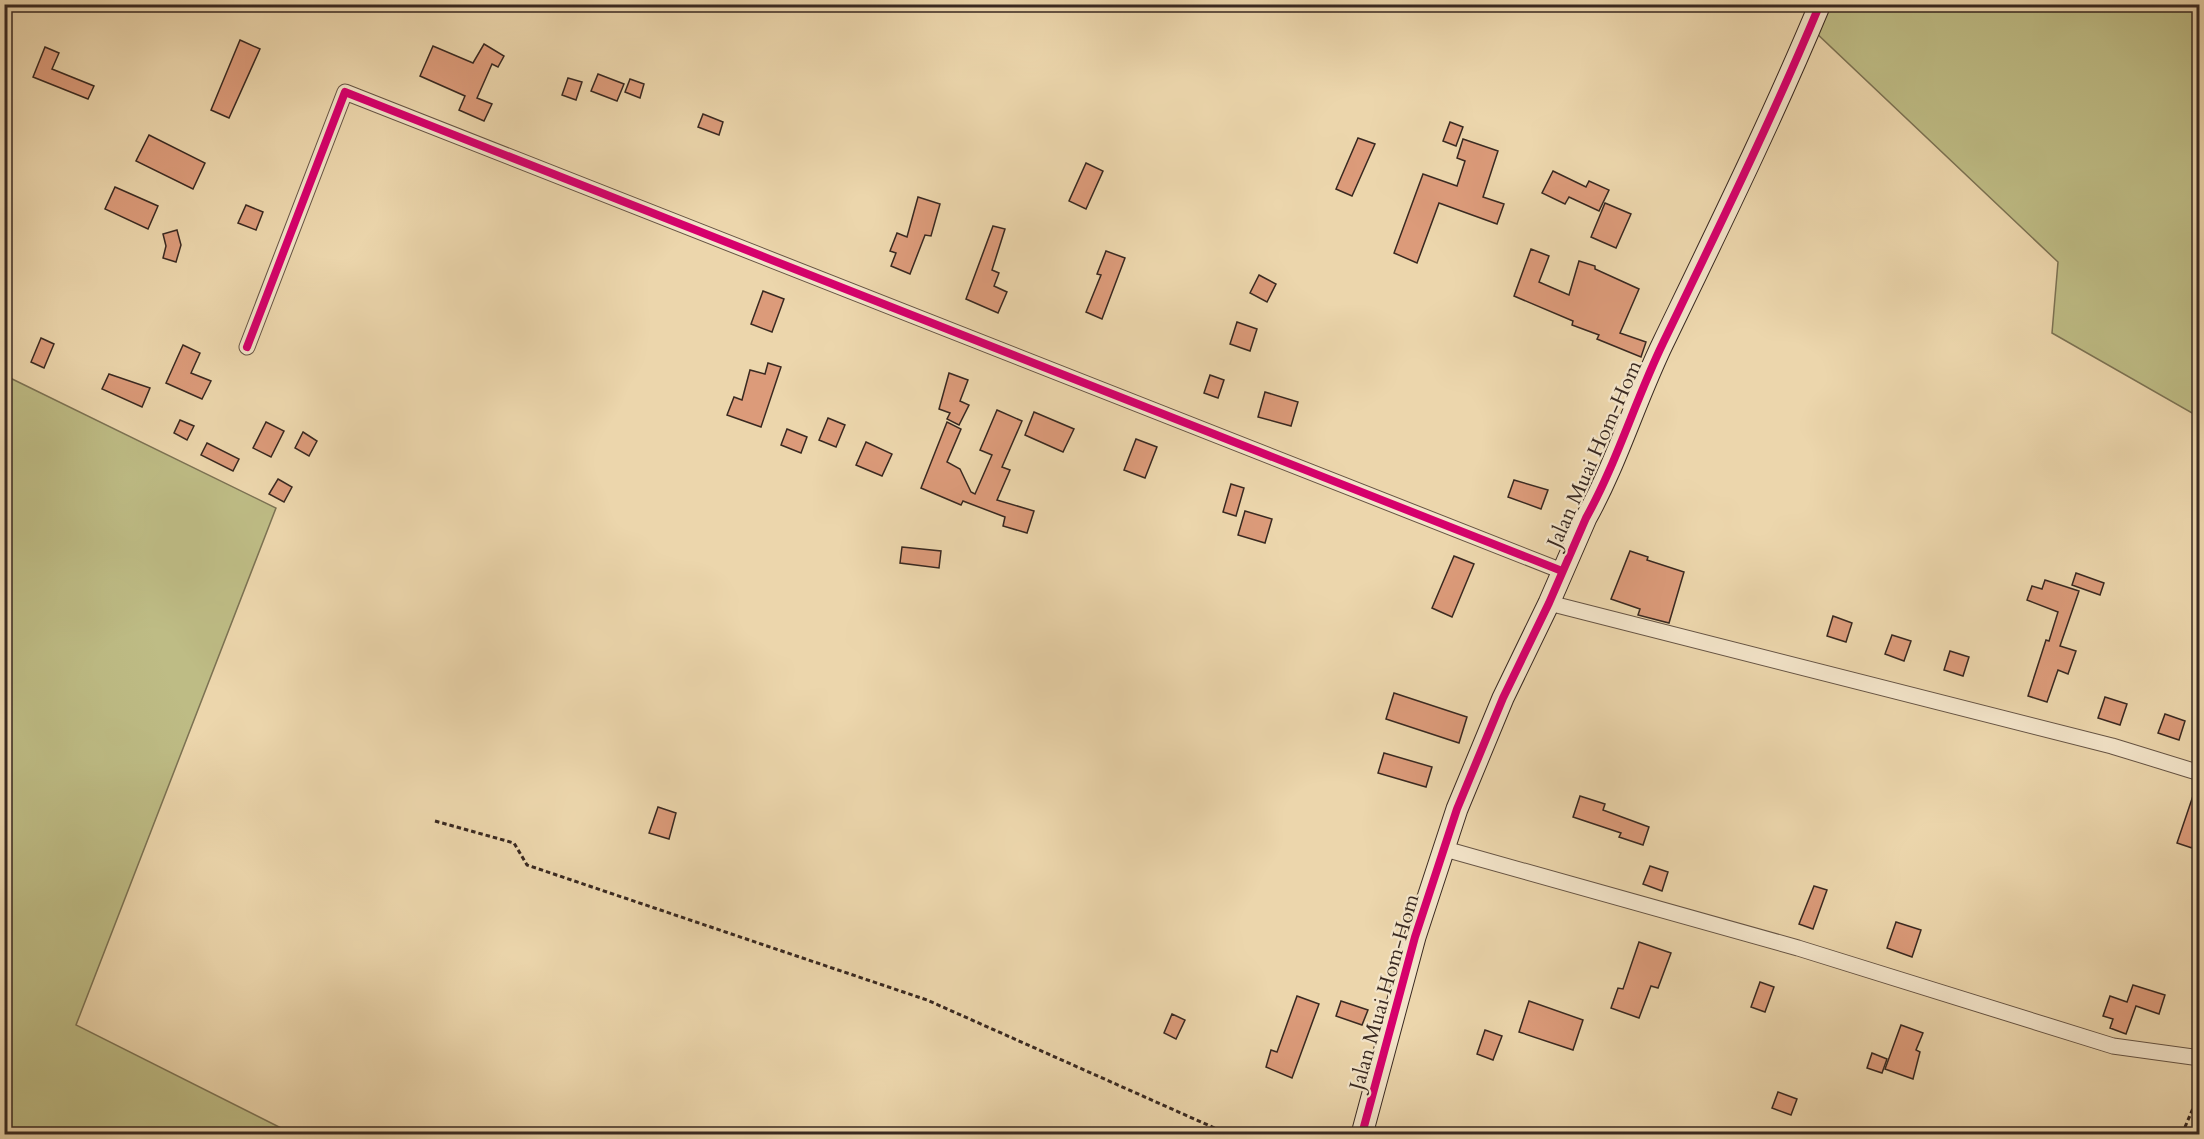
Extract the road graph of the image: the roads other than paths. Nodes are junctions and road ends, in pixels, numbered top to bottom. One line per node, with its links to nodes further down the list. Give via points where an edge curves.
1 (1820, 4): 3 (street, Jalan Muai Hom-Hom, via 1719,232 1662,345 1608,479)
2 (247, 347): 3 (street, via 345,92)
3 (1562, 571): 4 (street, Jalan Muai Hom-Hom)
4 (1549, 603): 5 (street, via 2101,743); 6 (street, Jalan Muai Hom-Hom, via 1489,730)
5 (2199, 773)
6 (1445, 849): 7 (street, via 1798,948 2113,1046); 8 (street, Jalan Muai Hom-Hom, via 1415,937)
7 (2199, 1058)
8 (1362, 1134)

